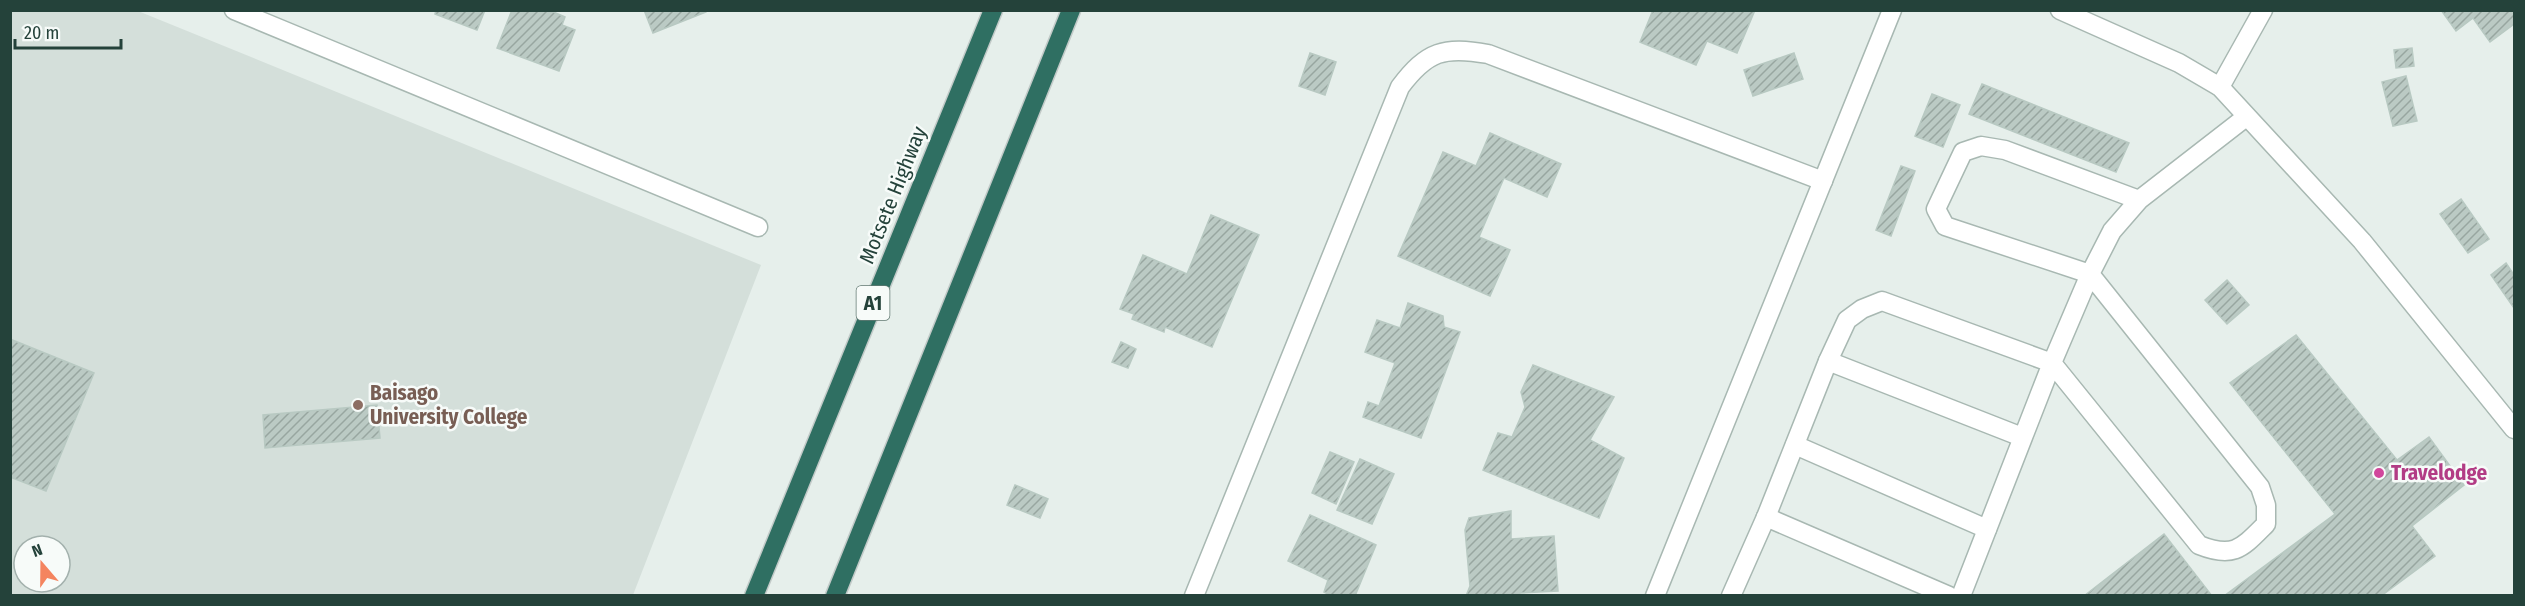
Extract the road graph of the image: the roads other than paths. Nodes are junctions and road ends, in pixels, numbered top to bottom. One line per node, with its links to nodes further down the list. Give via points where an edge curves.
1 (234, 10): 11 (street)
2 (993, 10): 20 (highway, Motsete Highway / A1)
3 (1071, 10): 21 (highway)
4 (1892, 10): 9 (street)
5 (2060, 10): 7 (street, via 2179,63)
6 (2263, 10): 7 (street)
7 (2220, 87): 8 (street)
8 (2246, 117): 10 (street); 15 (street, via 2362,241)
9 (1823, 182): 22 (street, via 1488,54 1461,49 1438,53 1416,66 1400,87); 23 (street)
10 (2139, 200): 12 (street, via 2112,231); 12 (street, via 2005,150 1981,146 1963,152 1936,209 1946,226)
11 (758, 227)
12 (2090, 274): 14 (street); 14 (street, via 2260,487 2266,505 2266,524 2241,548 2217,552 2199,545)
13 (1828, 361): 14 (street, via 1847,320 1882,302); 16 (street); 17 (street)
14 (2052, 363): 16 (street)
15 (2514, 429)
16 (2022, 437): 19 (street)
17 (1795, 445): 18 (street); 19 (street)
18 (1766, 517): 24 (street); 25 (street)
19 (1987, 529): 26 (street)
20 (754, 596)
21 (836, 596)
22 (1194, 596)
23 (1655, 596)
24 (1731, 596)
25 (1949, 596)
26 (1961, 596)

